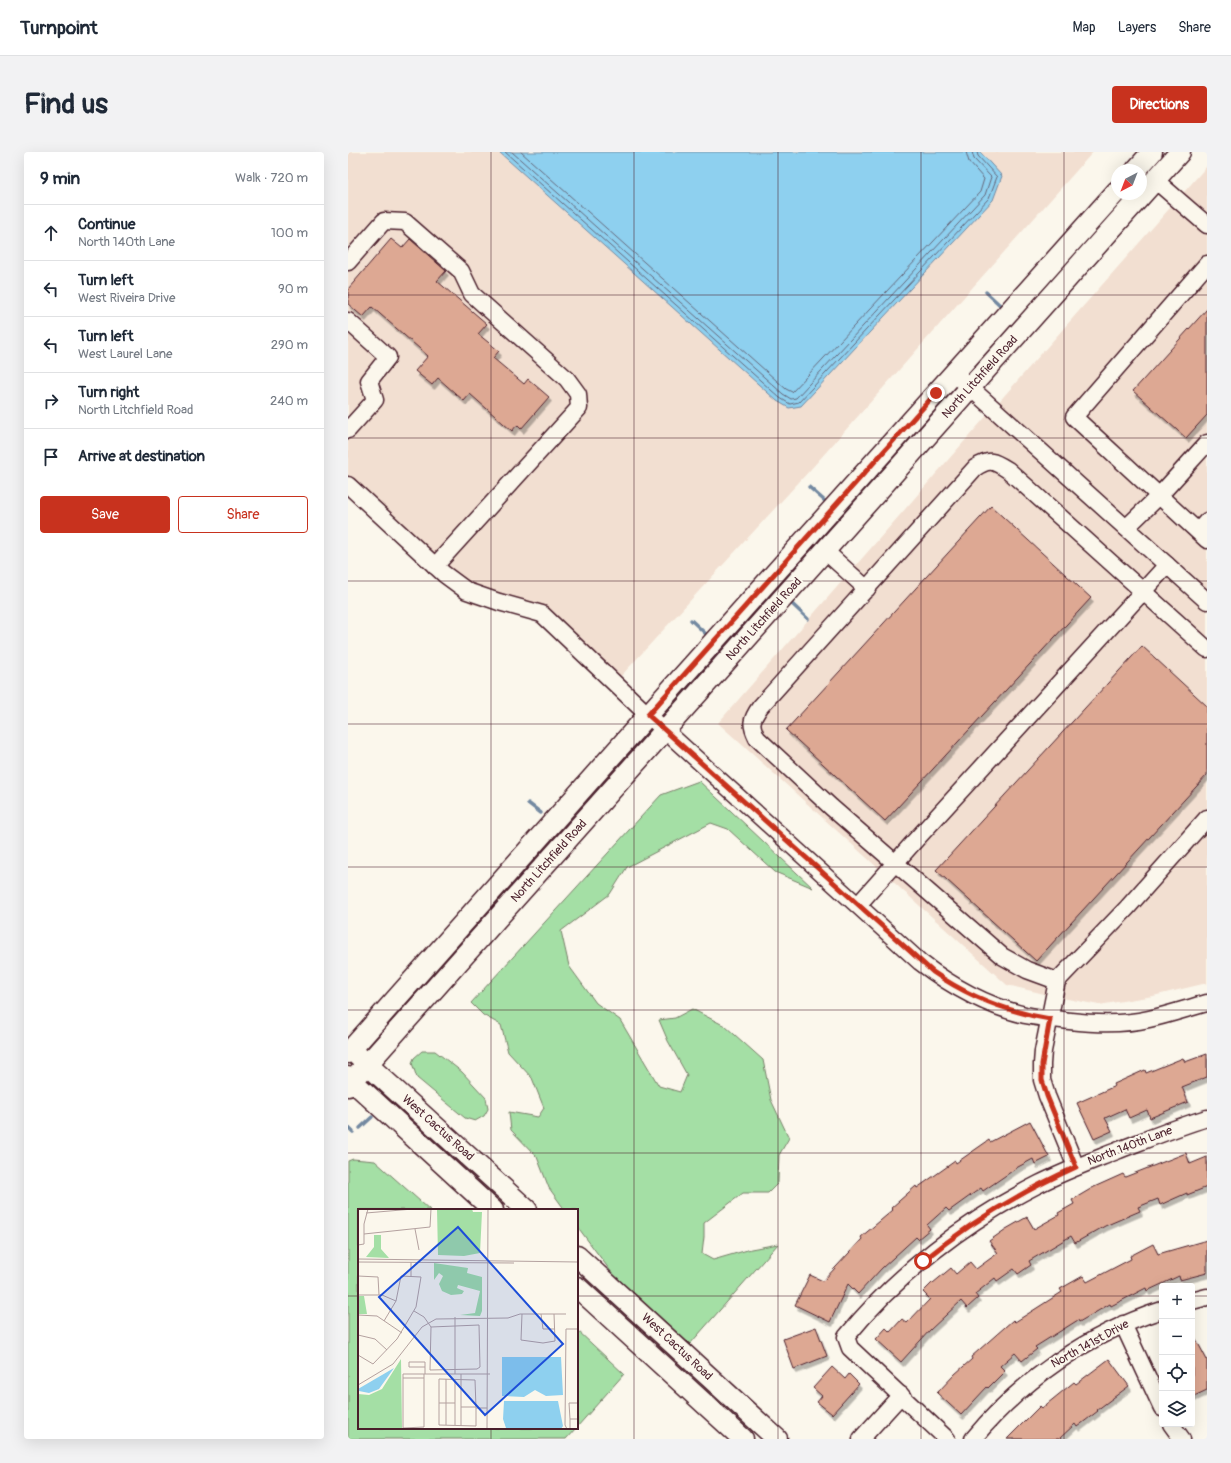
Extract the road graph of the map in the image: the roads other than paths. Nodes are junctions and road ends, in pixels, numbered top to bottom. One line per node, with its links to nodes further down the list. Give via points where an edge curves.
1 (1152, 152): 3 (main road)
2 (1180, 152): 4 (main road, North Litchfield Road)
3 (1141, 164)
4 (1155, 180): 6 (street); 11 (main road, North Litchfield Road)
5 (1111, 198): 10 (main road, North Litchfield Road)
6 (1207, 225)
7 (348, 262): 20 (street, via 384,220 405,222 461,272 472,294 567,379 578,394 579,408)
8 (1207, 264): 15 (street, via 1074,417)
9 (348, 321): 12 (street, via 388,357 369,381 375,400)
10 (954, 373): 11 (street); 25 (main road, North Litchfield Road)
11 (971, 387): 16 (street); 18 (main road, North Litchfield Road)
12 (348, 430)
13 (1207, 443): 15 (street)
14 (348, 485): 20 (street)
15 (1159, 496): 16 (street); 17 (street)
16 (1126, 528): 19 (street)
17 (1204, 531)
18 (825, 551): 21 (street); 26 (main road, North Litchfield Road)
19 (1167, 565): 22 (street); 23 (street)
20 (435, 566): 25 (street, via 467,591 542,614)
21 (866, 589): 22 (street, via 984,461 995,462 1008,470); 28 (street, via 760,707 753,718 752,727 757,738)
22 (1142, 591): 24 (street); 28 (street)
23 (1207, 601)
24 (1207, 649)
25 (648, 715): 26 (street); 33 (main road, North Litchfield Road)
26 (665, 730): 29 (street); 34 (main road, North Litchfield Road)
27 (1207, 818): 30 (street, via 1127,908)
28 (896, 863): 29 (street); 30 (street, via 1002,956 1027,970)
29 (858, 905): 32 (street, via 920,962 946,981 979,999)
30 (1057, 981): 32 (street)
31 (1207, 1003): 32 (street, via 1148,1019 1111,1024)
32 (1050, 1019): 37 (street, via 1042,1064 1042,1080)
33 (349, 1050): 34 (main road, West Cactus Road)
34 (368, 1065): 35 (main road, North Litchfield Road); 39 (main road, West Cactus Road)
35 (350, 1082): 38 (main road, West Cactus Road)
36 (1207, 1118): 37 (street, North 140th Lane)
37 (1076, 1167): 46 (street, North 140th Lane, via 1012,1199 943,1244 901,1278 846,1337 850,1348)
38 (492, 1209)
39 (526, 1209)
40 (578, 1257): 50 (main road, West Cactus Road)
41 (578, 1288): 49 (main road, West Cactus Road)
42 (1207, 1297): 43 (street)
43 (1195, 1300)
44 (1159, 1311): 45 (street, North 141st Drive)
45 (1123, 1324): 47 (street); 53 (street, North 141st Drive, via 1078,1348 1045,1370 986,1423)
46 (901, 1395): 51 (street); 52 (street)
47 (1159, 1402)
48 (1172, 1427): 54 (street)
49 (743, 1439)
50 (777, 1439)
51 (861, 1439)
52 (947, 1439)
53 (973, 1439)
54 (1182, 1439)

